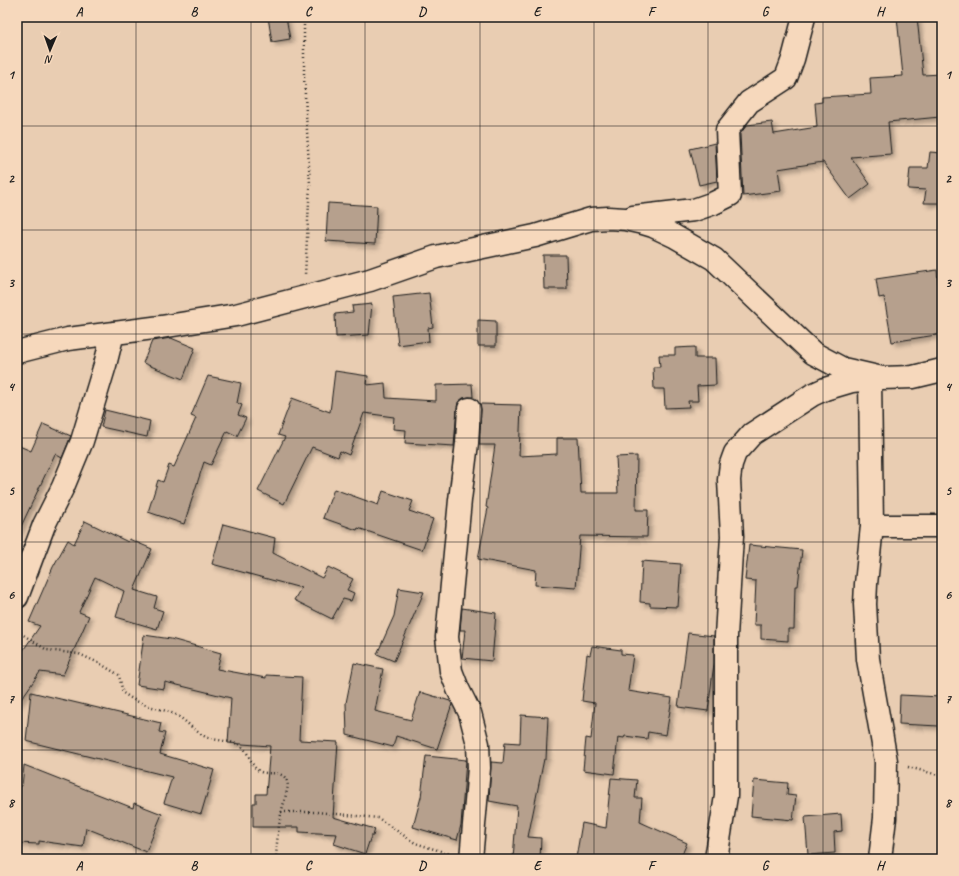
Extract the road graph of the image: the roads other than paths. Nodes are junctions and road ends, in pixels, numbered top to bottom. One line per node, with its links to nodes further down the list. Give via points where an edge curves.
1 (804, 17): 2 (street, via 786,78 749,102 727,130 730,196 694,210)
2 (625, 219): 3 (street, via 591,219 535,236 436,257 370,280 236,315); 6 (street, via 653,226 714,259 813,353 843,369)
3 (113, 334): 4 (street, via 68,339); 10 (street, via 82,440 44,525)
4 (17, 352)
5 (942, 370): 6 (street, via 913,377)
6 (876, 379): 8 (street); 12 (street, via 852,381 812,395 752,434 735,452 730,464 732,536 726,636 726,796)
7 (469, 408): 11 (street, via 447,637 451,671 470,713 478,744 479,768)
8 (872, 526): 9 (street); 13 (street, via 866,584 866,629 868,659 886,761 885,818)
9 (942, 526)
10 (17, 597)
11 (472, 853)
12 (716, 859)
13 (880, 859)

